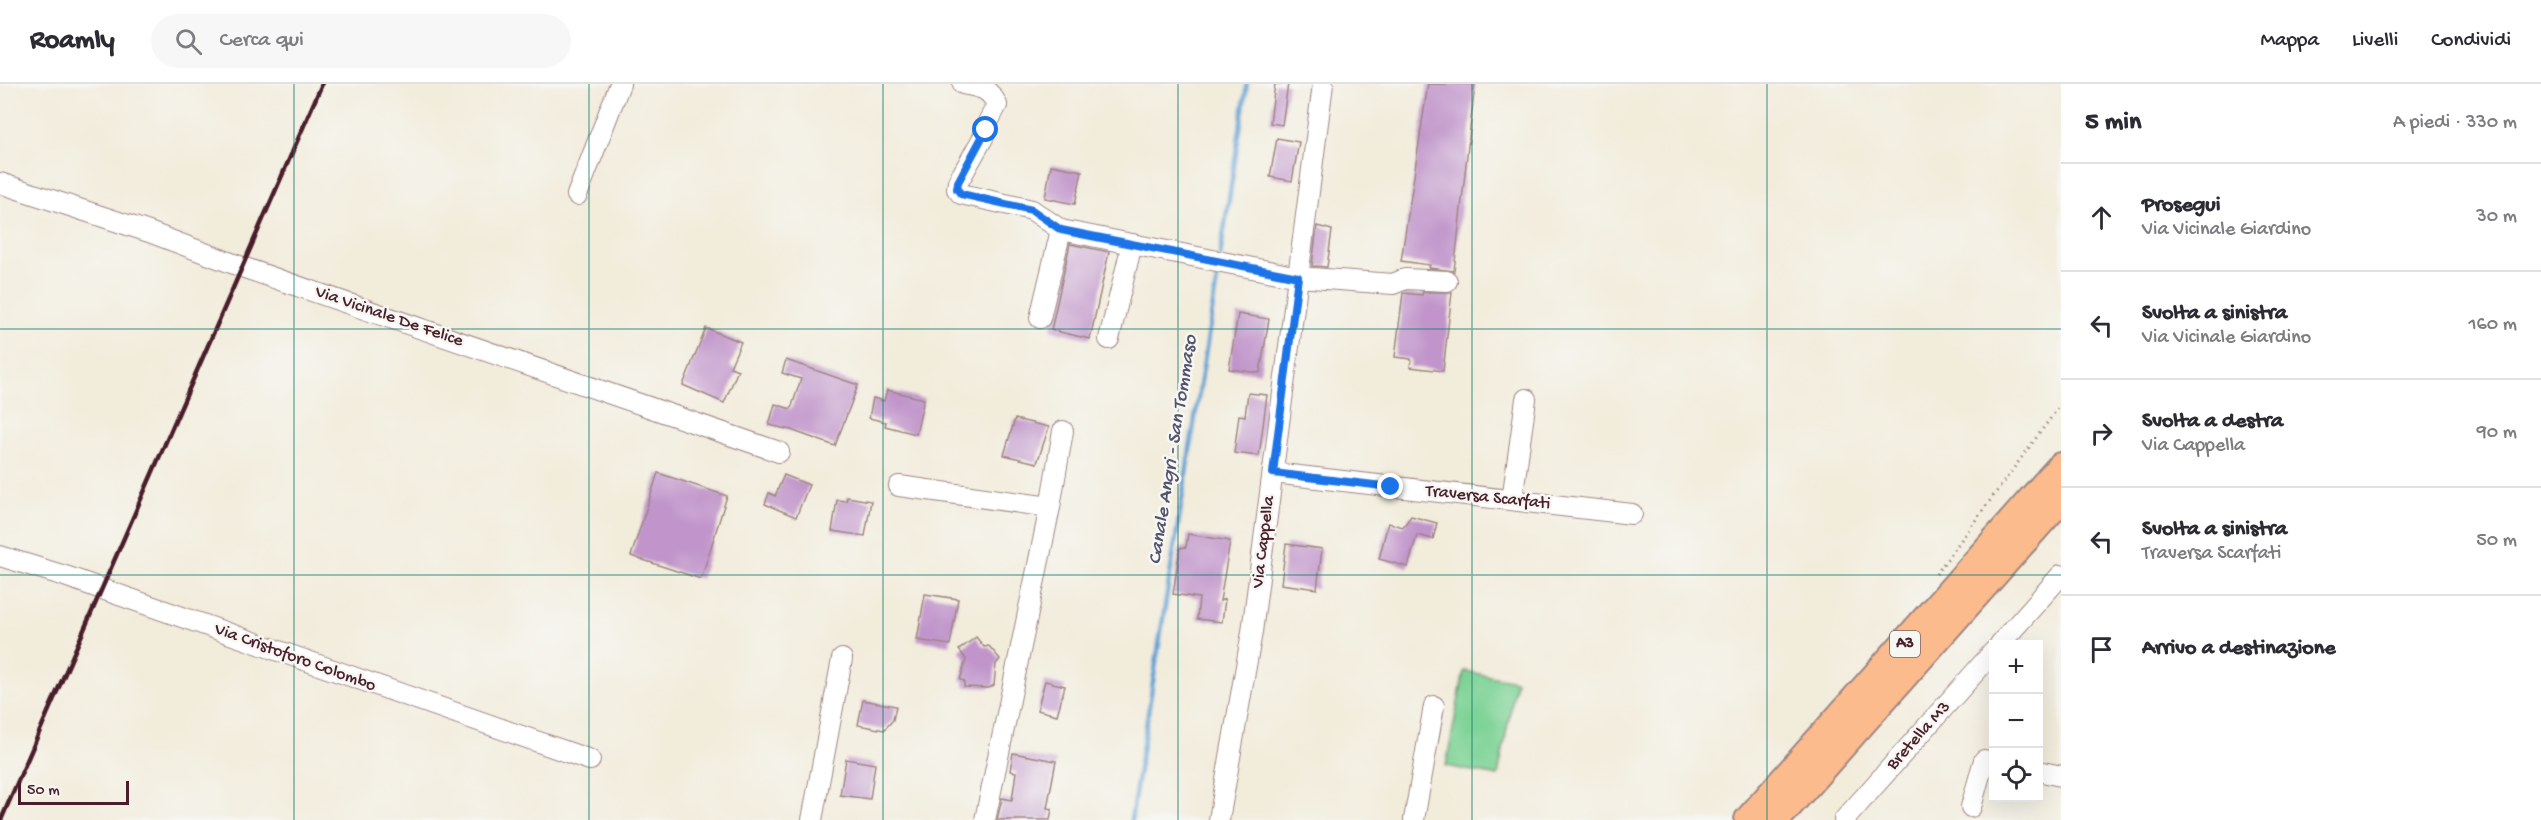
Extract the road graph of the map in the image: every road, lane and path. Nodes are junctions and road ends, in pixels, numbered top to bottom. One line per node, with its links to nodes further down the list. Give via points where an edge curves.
1 (620, 84): 5 (street)
2 (963, 84): 6 (street, via 988,90 997,105 957,189 961,194 1032,210)
3 (1323, 84): 8 (street, Via Cappella)
4 (0, 183): 15 (street, Via Vicinale De Felice)
5 (577, 195)
6 (1061, 230): 7 (street); 10 (street)
7 (1132, 244): 8 (street); 11 (street)
8 (1298, 277): 9 (street, via 1393,284 1406,279); 17 (street, Via Cappella)
9 (1447, 281)
10 (1040, 318)
11 (1109, 339)
12 (1526, 399): 20 (street)
13 (2061, 404): 25 (path)
14 (1063, 431): 21 (street)
15 (779, 452)
16 (2061, 467): 39 (highway, A3)
17 (1273, 473): 20 (street, Traversa Scarfati); 37 (street, Via Cappella, via 1252,632)
18 (899, 486): 21 (street)
19 (2061, 498): 40 (highway, A3)
20 (1512, 500): 22 (street, Traversa Scarfati)
21 (1050, 507): 36 (street)
22 (1632, 514)
23 (0, 556): 30 (street, Via Cristoforo Colombo)
24 (2061, 575): 26 (street)
25 (1930, 581)
26 (2004, 640)
27 (1989, 657): 41 (street, Bretella M3)
28 (842, 659): 35 (street)
29 (1434, 706): 38 (street)
30 (590, 760)
31 (1989, 761): 34 (street, via 1984,760)
32 (2043, 772): 33 (street)
33 (2061, 776)
34 (1971, 807)
35 (812, 820)
36 (985, 820)
37 (1219, 820)
38 (1414, 820)
39 (1749, 820)
40 (1775, 820)
41 (1844, 820)

